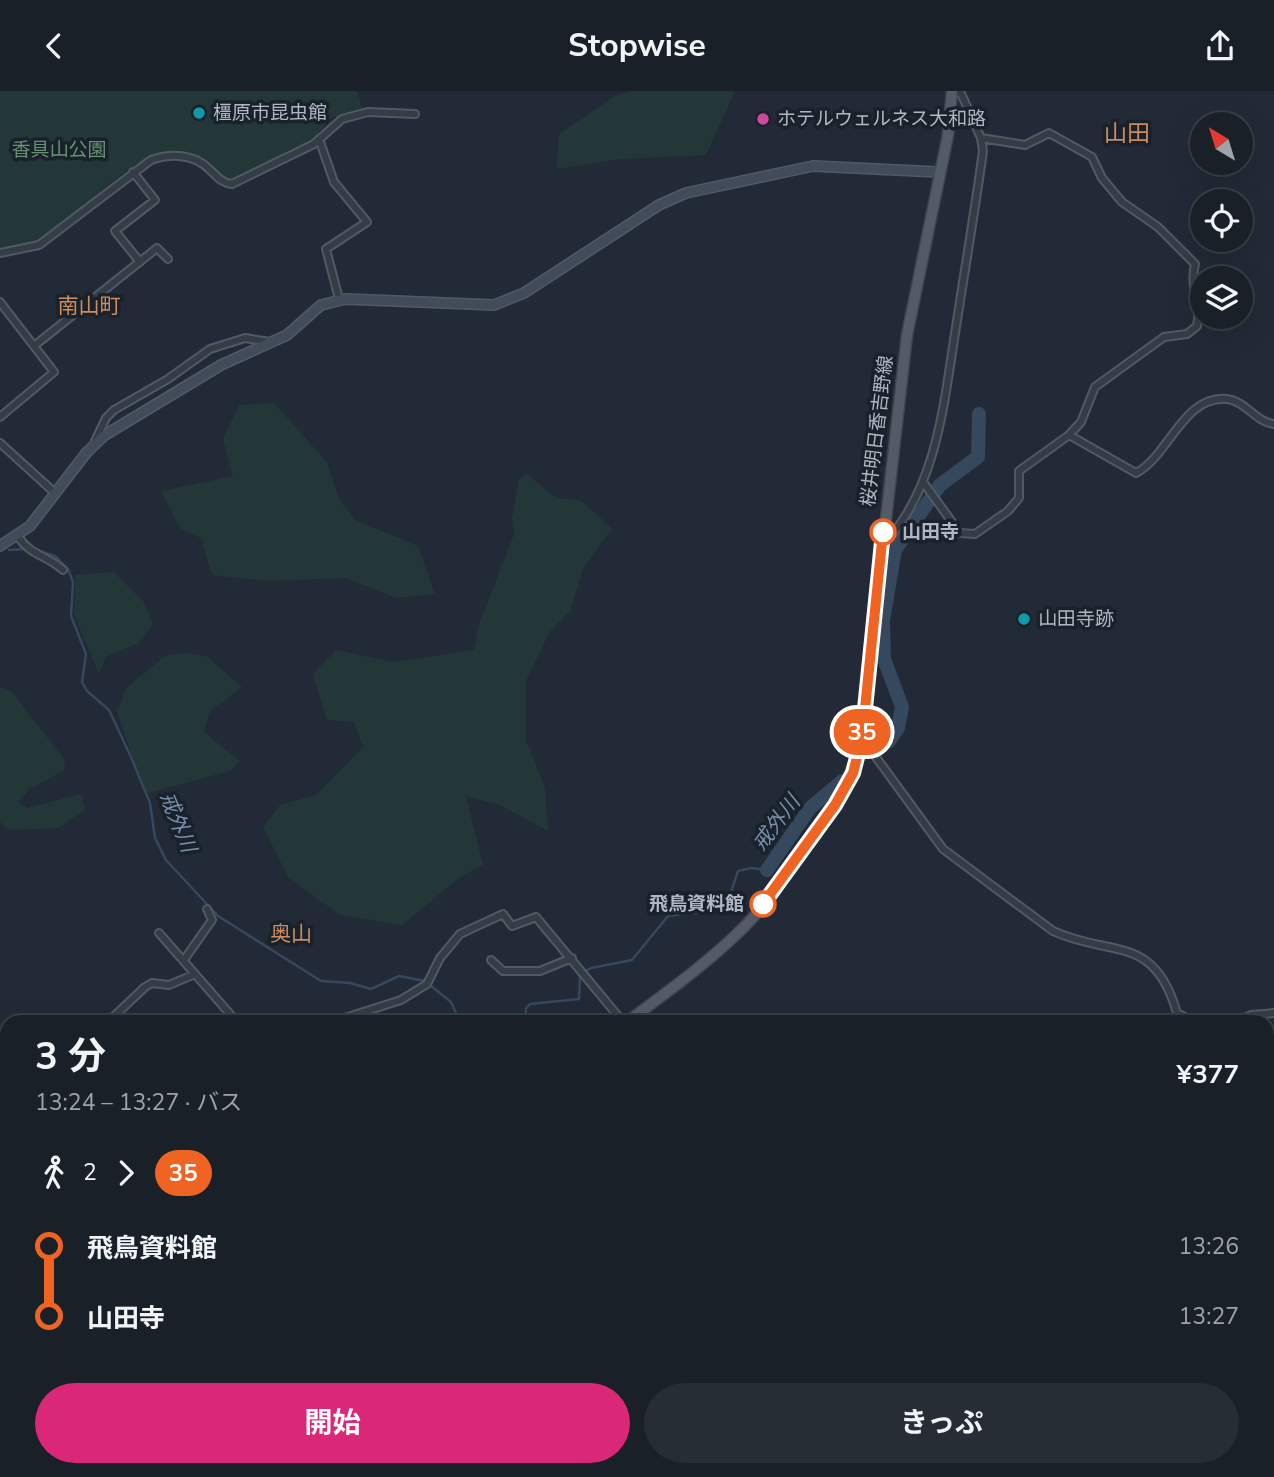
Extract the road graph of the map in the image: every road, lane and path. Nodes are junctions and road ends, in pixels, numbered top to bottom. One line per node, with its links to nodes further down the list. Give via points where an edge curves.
1 (952, 91): 7 (main road, 桜井明日香吉野線, via 948,135)
2 (960, 91): 4 (street)
3 (415, 114): 5 (street, via 361,113 337,122)
4 (981, 138): 17 (street, via 1025,145 1049,133 1092,157 1122,202 1158,227 1195,264 1191,282 1200,309 1197,326 1187,334 1164,337 1095,387 1081,422); 20 (street, via 981,165 944,406)
5 (319, 139): 6 (street, via 232,184 185,156 160,157); 11 (street, via 334,182 367,222 326,249)
6 (133, 172): 8 (street, via 39,245); 10 (street, via 155,200 115,231)
7 (938, 172): 11 (street, via 813,166 686,193 659,205 524,293 494,305); 24 (main road, 桜井明日香吉野線, via 906,335)
8 (0, 253)
9 (167, 259): 10 (street, via 157,249)
10 (140, 262): 14 (street)
11 (339, 299): 13 (street, via 313,310 294,331)
12 (0, 302): 14 (street)
13 (274, 343): 19 (street, via 221,365); 19 (street, via 244,338 210,349 114,410)
14 (34, 346): 15 (street, via 54,372)
15 (0, 417)
16 (1274, 424): 17 (street, via 1264,423 1229,399 1212,399 1181,422 1150,465 1136,473)
17 (1069, 435): 20 (street, via 1019,471 1019,498 975,534 960,533)
18 (0, 443): 21 (street)
19 (94, 443): 21 (street)
20 (923, 482): 24 (street, via 903,523)
21 (55, 493): 22 (street)
22 (18, 537): 23 (street); 25 (street, via 27,549)
23 (0, 546)
24 (881, 547): 26 (main road, 桜井明日香吉野線)
25 (63, 570)
26 (862, 738): 38 (main road, 桜井明日香吉野線, via 853,773 835,805 763,904 715,954); 39 (street, via 943,849 1053,931 1140,955 1158,974)
27 (206, 909): 30 (street, via 212,919)
28 (159, 933): 30 (street)
29 (572, 958): 31 (street, via 540,971 503,971); 36 (street, via 536,917 512,926 503,914 460,935 440,958 429,982 401,1000); 37 (street)
30 (184, 960): 32 (street)
31 (491, 960)
32 (195, 974): 34 (street, via 169,985 152,983); 35 (street)
33 (1274, 1013): 40 (street)
34 (115, 1015)
35 (231, 1015)
36 (354, 1015)
37 (619, 1015)
38 (634, 1015)
39 (1181, 1015)
40 (1251, 1015)

